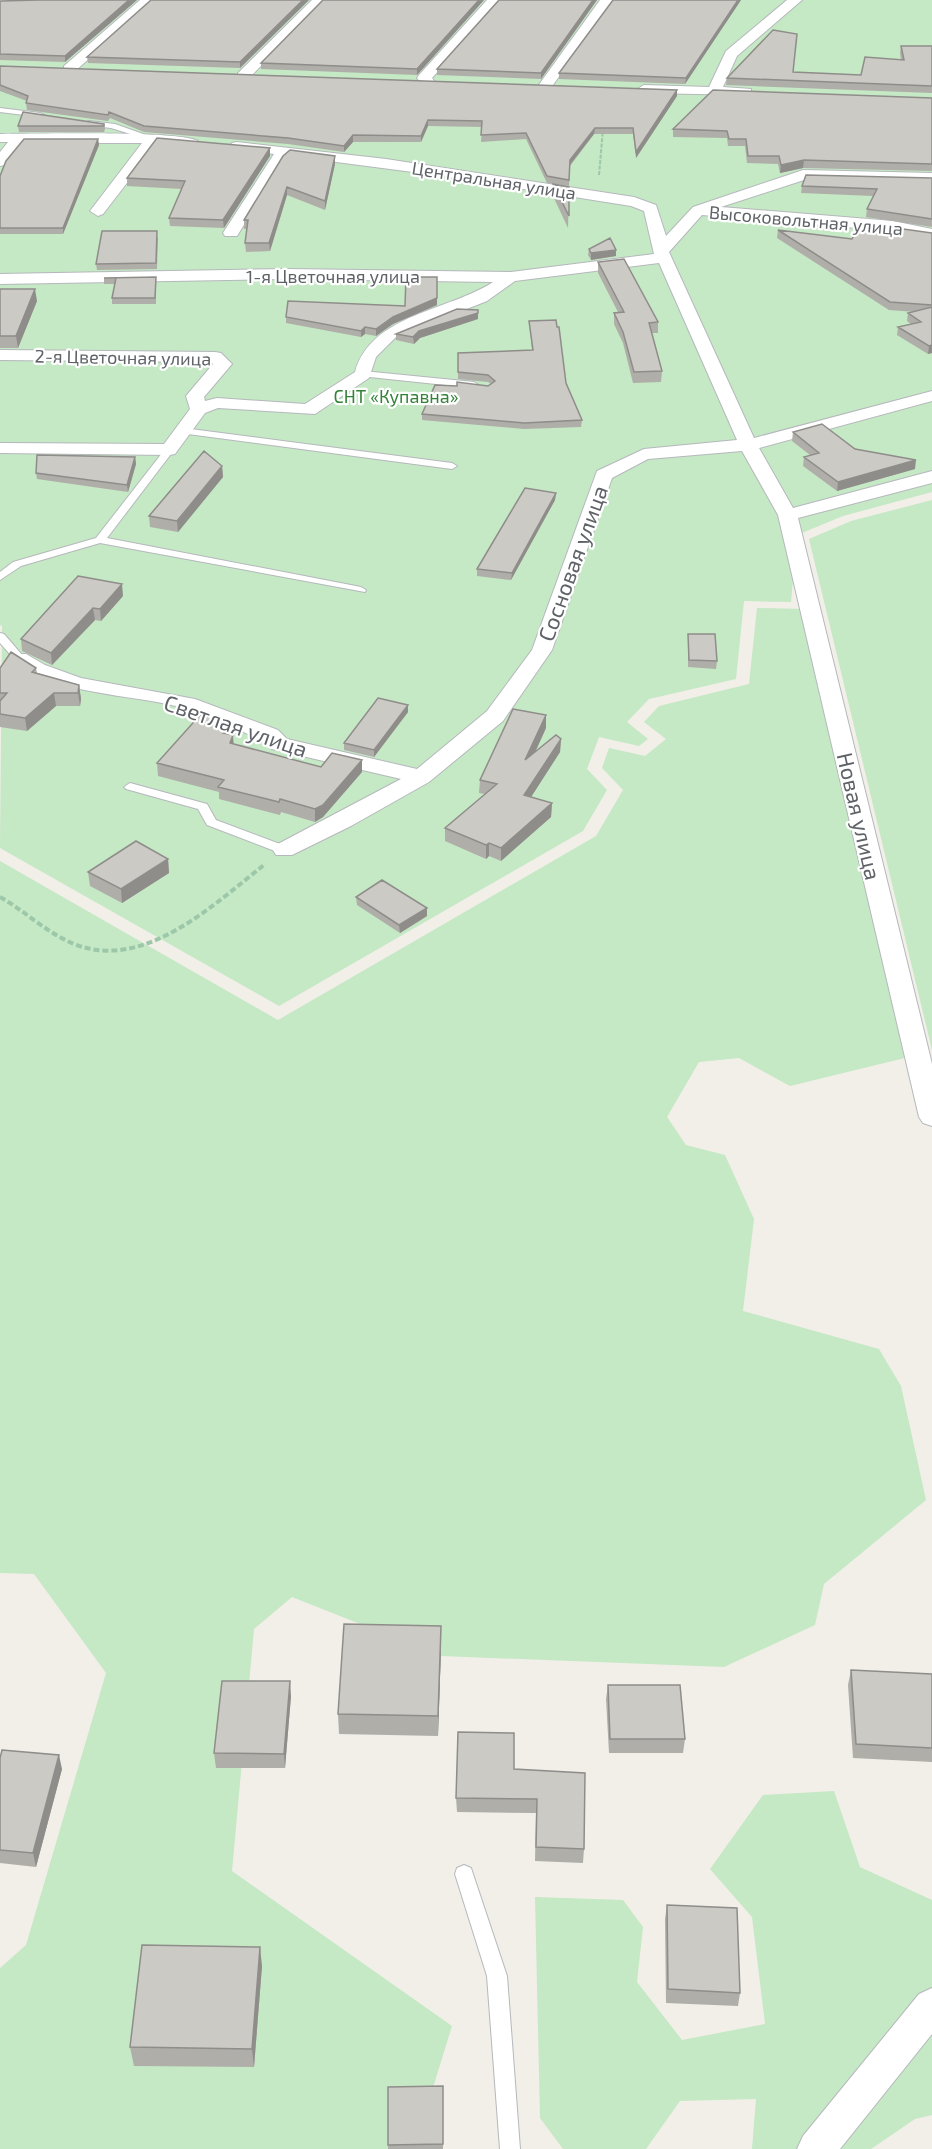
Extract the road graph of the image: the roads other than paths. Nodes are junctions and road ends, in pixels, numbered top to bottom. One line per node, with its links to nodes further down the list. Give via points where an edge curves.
1 (40, 0): 7 (street)
2 (148, 0): 8 (street, via 63,69)
3 (319, 0): 9 (street, via 237,76)
4 (494, 0): 10 (street, via 424,78 434,83)
5 (607, 0): 11 (street, via 540,86)
6 (795, 0): 13 (street, via 731,54)
7 (0, 1)
8 (92, 70)
9 (261, 77)
10 (404, 82)
11 (566, 87)
12 (632, 89): 13 (street)
13 (714, 91): 14 (street)
14 (760, 93)
15 (0, 110): 16 (lane)
16 (53, 117)
17 (77, 121): 20 (lane, via 112,126)
18 (0, 138): 19 (street, Центральная улица)
19 (19, 139): 20 (street, Центральная улица); 22 (street)
20 (153, 139): 21 (street, Центральная улица); 25 (street)
21 (288, 150): 26 (street, via 276,160); 28 (street, Центральная улица, via 461,174 651,208)
22 (0, 162)
23 (932, 178): 24 (street, via 803,175)
24 (698, 210): 27 (street, Высоковольтная улица, via 893,226); 28 (street, Высоковольтная улица)
25 (98, 211)
26 (231, 233)
27 (932, 234)
28 (663, 255): 29 (street, 1-я Цветочная улица); 37 (street, Центральная улица)
29 (511, 277): 30 (street, 1-я Цветочная улица, via 287,274); 32 (street, via 481,297 390,333 368,356)
30 (0, 279)
31 (0, 355): 35 (street, 2-я Цветочная улица, via 215,357 223,364 195,396)
32 (363, 374): 33 (lane); 35 (street, via 309,410 217,403)
33 (488, 387)
34 (932, 396): 37 (street, Сосновая улица)
35 (199, 410): 36 (street)
36 (183, 430): 39 (street); 40 (lane)
37 (748, 445): 42 (street, Центральная улица); 48 (street, Сосновая улица, via 644,454 604,475 542,650 495,716)
38 (0, 448): 39 (street)
39 (169, 450): 43 (lane)
40 (452, 466)
41 (932, 477): 42 (street)
42 (788, 515): 51 (street, Новая улица)
43 (100, 540): 44 (lane, via 17,564); 45 (lane)
44 (0, 577)
45 (361, 590)
46 (0, 636): 47 (lane)
47 (19, 658): 48 (street, Светлая улица, via 36,671 65,679 187,703 270,735 279,744)
48 (421, 777): 50 (street, Сосновая улица)
49 (130, 787): 50 (lane, via 203,807 211,822)
50 (284, 850)
51 (932, 1116)
52 (464, 1874): 54 (lane, via 497,1976)
53 (932, 2006): 55 (street)
54 (510, 2149)
55 (816, 2149)

